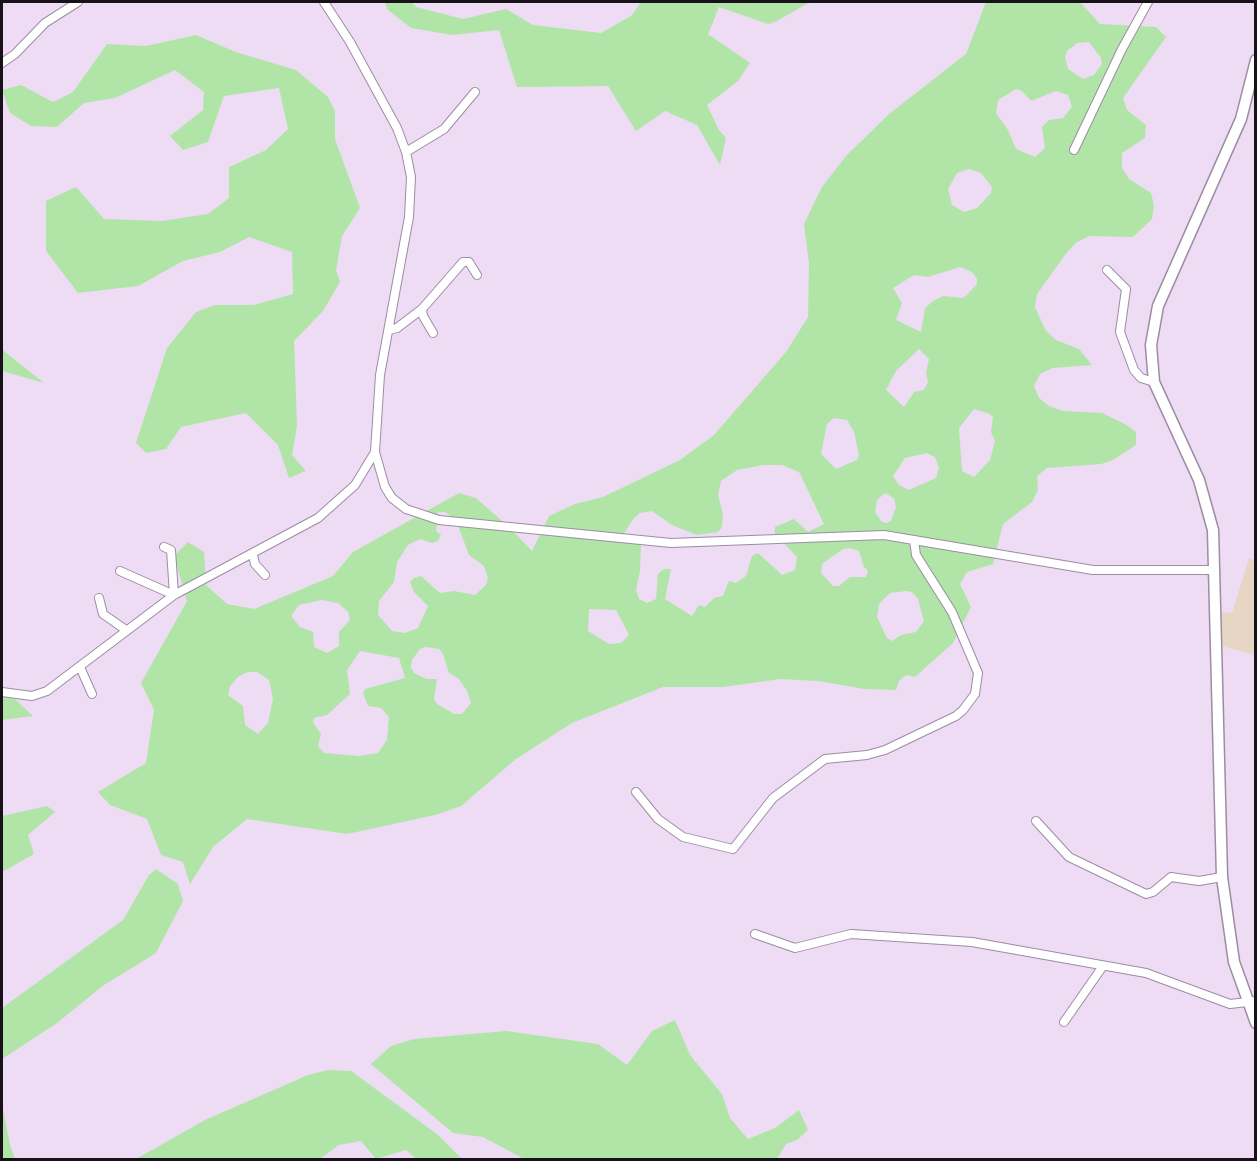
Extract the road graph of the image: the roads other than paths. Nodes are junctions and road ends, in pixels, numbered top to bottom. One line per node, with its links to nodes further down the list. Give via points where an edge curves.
1 (78, 2): 5 (street, via 45,23)
2 (324, 2): 8 (street, via 379,94)
3 (1148, 2): 7 (street)
4 (1256, 60): 14 (main road, via 1236,132 1158,306 1151,345)
5 (2, 63)
6 (476, 92): 8 (street, via 444,129)
7 (1074, 150)
8 (406, 152): 12 (street, via 411,201)
9 (1107, 270): 14 (street, via 1126,289 1120,332 1134,370 1141,378)
10 (477, 276): 11 (street, via 468,262 463,262)
11 (422, 309): 12 (street); 13 (street)
12 (389, 330): 15 (street, via 380,375)
13 (433, 333)
14 (1154, 382): 19 (main road, via 1204,493 1213,530)
15 (375, 452): 16 (street, via 392,498 413,513 439,520 676,544 878,534); 18 (street, via 355,485 330,508)
16 (914, 540): 19 (street, via 1093,570); 28 (street, via 916,555 952,612 978,673 975,693 963,710 885,750 825,759 773,798 733,849 683,837 658,819)
17 (164, 547): 22 (street, via 171,550)
18 (253, 555): 21 (street); 22 (street)
19 (1214, 570): 30 (main road)
20 (120, 571): 22 (street)
21 (265, 575)
22 (174, 595): 24 (street)
23 (99, 598): 24 (street, via 103,614)
24 (126, 630): 25 (street)
25 (80, 667): 26 (street, via 38,695); 27 (street)
26 (2, 692)
27 (92, 694)
28 (636, 792)
29 (1036, 821): 30 (street, via 1069,857 1146,894 1171,877 1199,881)
30 (1222, 877): 33 (main road, via 1233,954)
31 (755, 934): 32 (street, via 795,948 851,934 972,942)
32 (1103, 966): 33 (street, via 1166,978 1230,1004); 34 (street)
33 (1252, 1002): 35 (main road)
34 (1064, 1022)
35 (1256, 1023)

